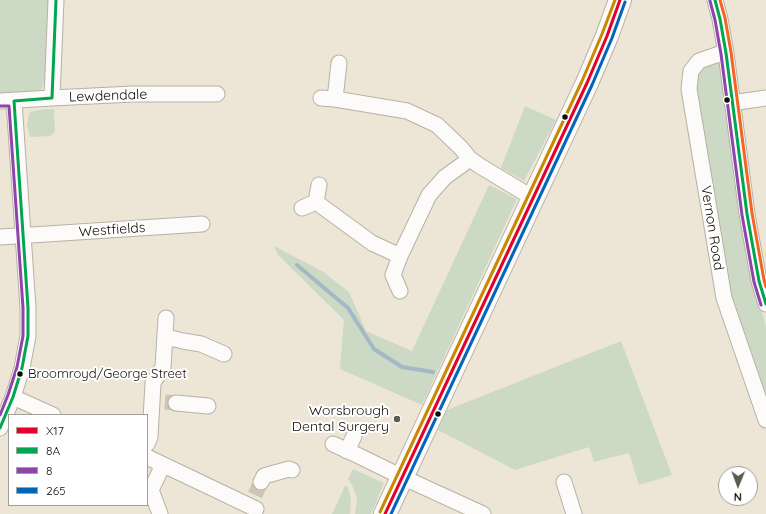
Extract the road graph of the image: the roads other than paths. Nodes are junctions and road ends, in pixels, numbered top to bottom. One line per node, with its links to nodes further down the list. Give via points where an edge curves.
1 (56, 0): 7 (street)
2 (620, 0): 13 (highway, via 587,82)
3 (715, 0): 4 (street)
4 (726, 53): 10 (street); 29 (street, Vernon Road, via 699,61 691,72 689,89 724,298)
5 (339, 63): 11 (street, via 328,99 407,111 437,125)
6 (217, 94): 7 (street, Lewdendale, via 133,94)
7 (52, 98): 9 (street, Lewdendale)
8 (766, 98): 10 (street)
9 (7, 101): 17 (street)
10 (732, 103): 21 (street, via 747,214 759,281)
11 (470, 159): 13 (street); 19 (street, via 445,177 429,195)
12 (319, 186): 14 (street)
13 (533, 198): 38 (highway)
14 (316, 202): 15 (street); 19 (street, via 372,243)
15 (302, 208)
16 (202, 224): 17 (street, Westfields)
17 (22, 236): 18 (street, Westfields); 26 (street, via 28,336 22,368)
18 (0, 237)
19 (400, 256): 20 (street, via 393,276)
20 (400, 291)
21 (766, 304)
22 (166, 318): 23 (street)
23 (165, 338): 24 (street, via 201,344); 25 (street, via 163,367 153,383)
24 (224, 354)
25 (164, 402): 27 (street); 32 (street)
26 (7, 404): 28 (street); 30 (street)
27 (208, 406)
28 (49, 414)
29 (766, 420)
30 (0, 428)
31 (354, 436): 34 (street)
32 (148, 442)
33 (333, 444): 34 (street)
34 (347, 451): 38 (street)
35 (148, 458): 36 (street)
36 (163, 465): 40 (street); 41 (street, via 151,490)
37 (292, 470): 40 (street, via 288,468 264,476)
38 (402, 477): 42 (highway); 43 (street)
39 (564, 482): 44 (street)
40 (249, 501)
41 (160, 514)
42 (385, 514)
43 (483, 514)
44 (574, 514)

